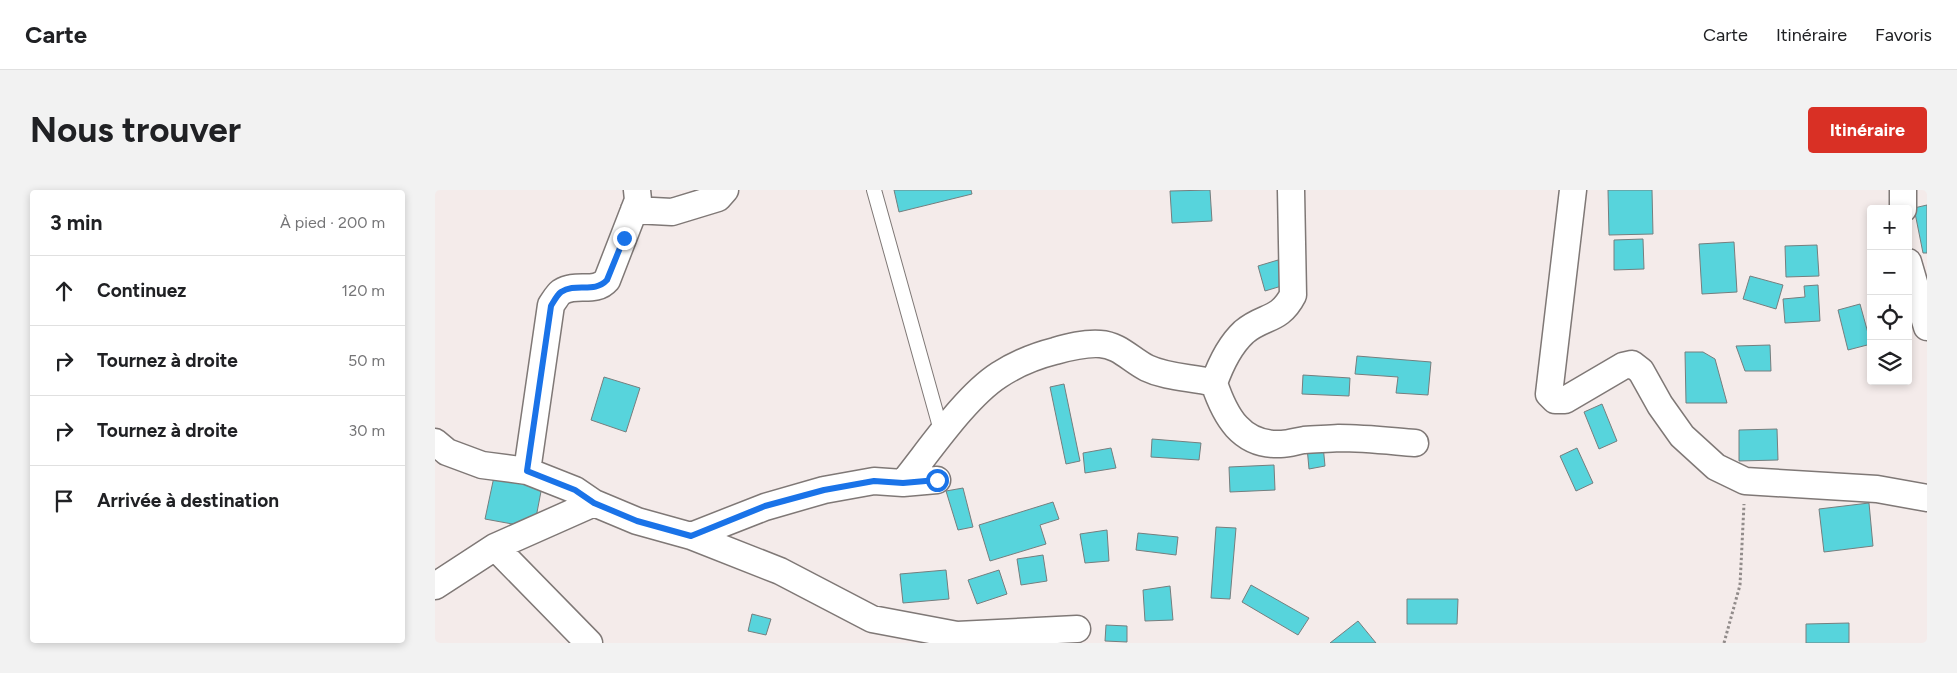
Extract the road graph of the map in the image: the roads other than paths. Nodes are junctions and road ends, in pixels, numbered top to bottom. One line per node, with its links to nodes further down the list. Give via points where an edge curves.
1 (725, 190): 6 (street, via 718,198 671,212)
2 (873, 190): 11 (lane)
3 (1291, 190): 10 (street, via 1293,295 1279,314 1243,333 1221,363)
4 (1573, 190): 17 (street, via 1549,394 1555,400 1565,400 1632,364 1641,371 1682,436 1716,467 1745,481 1877,489)
5 (1903, 190): 7 (street)
6 (635, 200): 14 (street, via 607,280 597,288 573,287 560,293 551,306)
7 (1903, 205)
8 (1912, 276): 9 (street)
9 (1927, 327)
10 (1213, 383): 11 (street, via 1167,376 1146,368 1124,352 1101,344 1077,345 1035,356 998,375 968,402); 13 (street, via 1227,416 1240,432 1260,442 1281,444 1340,438)
11 (942, 434): 16 (street)
12 (435, 442): 14 (street, via 447,452 482,465)
13 (1415, 443)
14 (527, 471): 18 (street, via 575,490)
15 (937, 480): 16 (street)
16 (903, 483): 19 (street, via 874,481 824,490 765,506)
17 (1927, 498)
18 (594, 503): 19 (street, via 637,521); 20 (street)
19 (691, 536): 23 (street, via 780,571 872,619)
20 (495, 547): 21 (street); 24 (street)
21 (435, 586)
22 (1077, 629): 23 (street)
23 (958, 639)
24 (589, 643)

